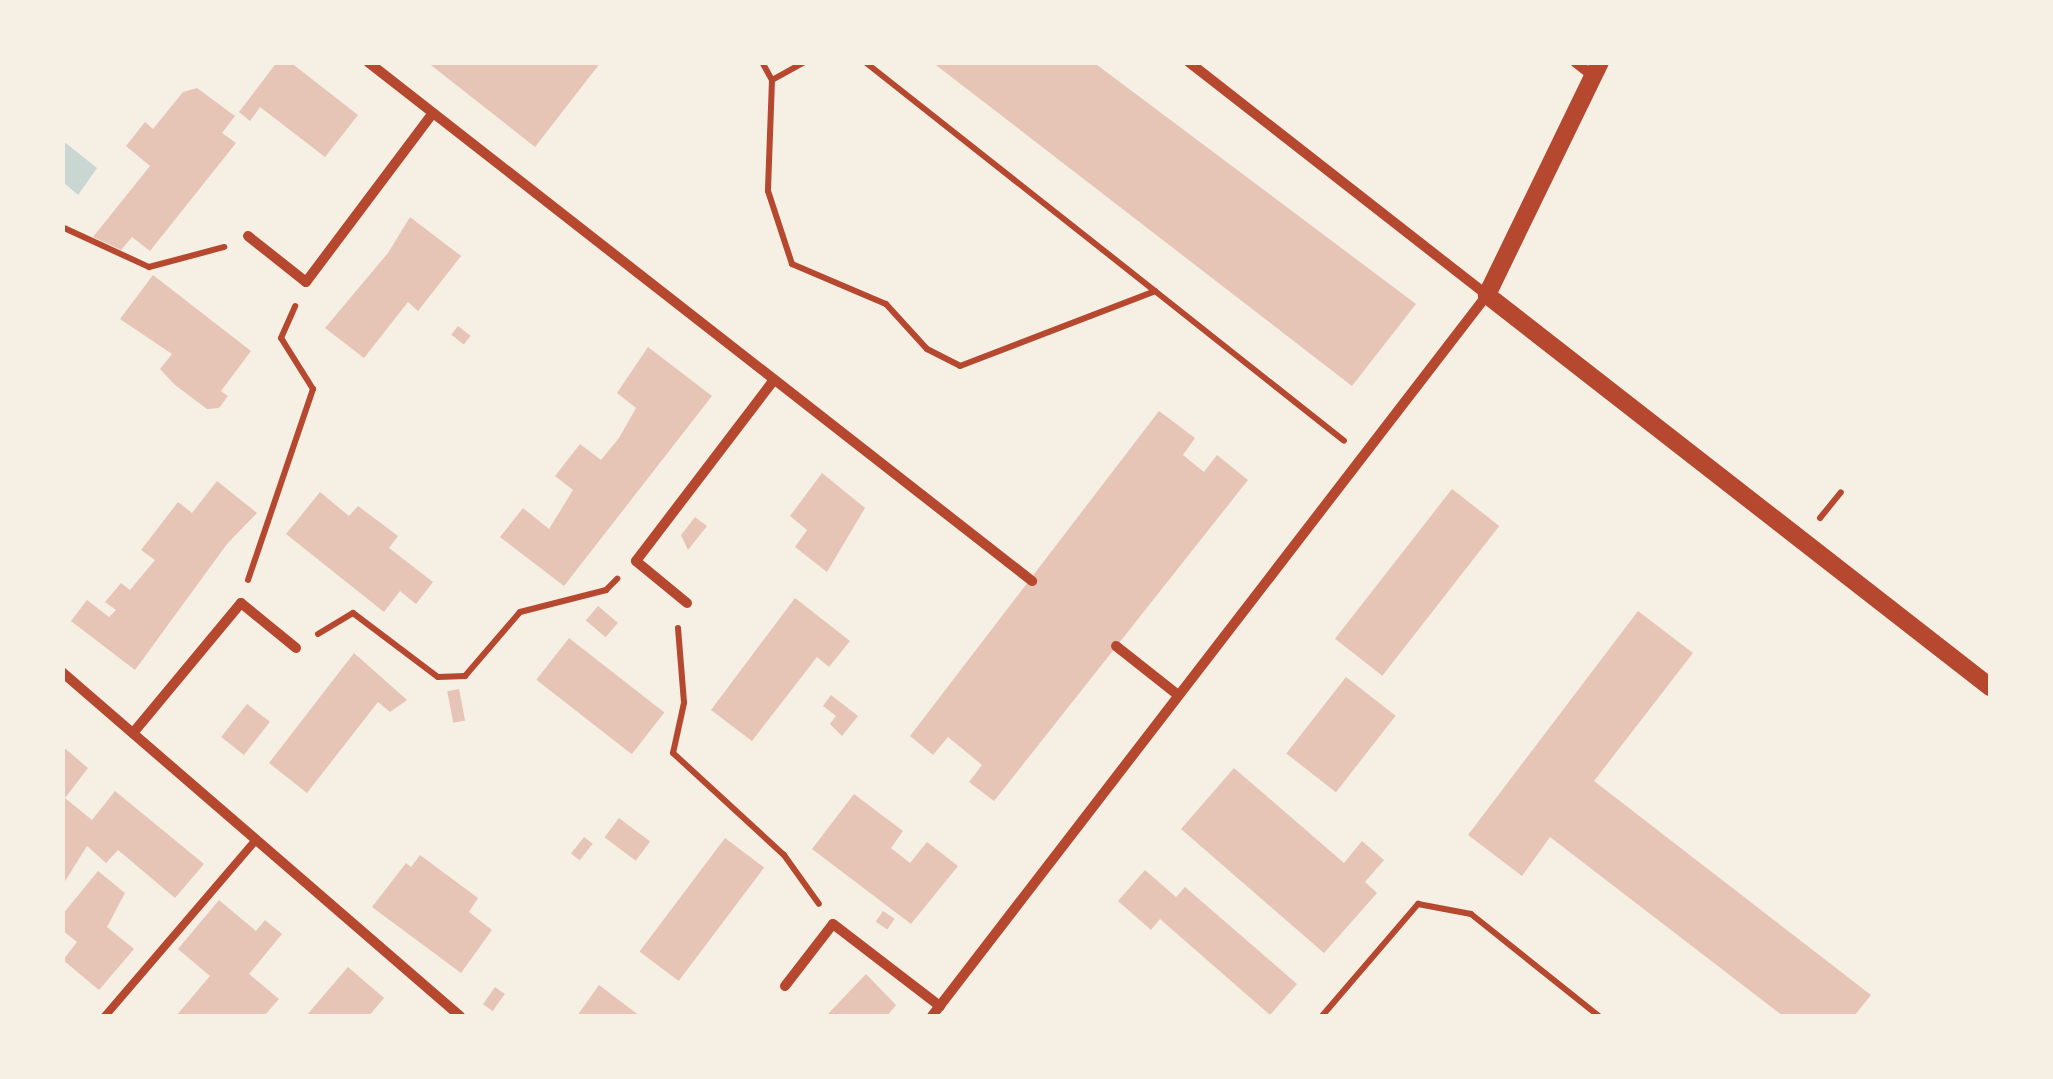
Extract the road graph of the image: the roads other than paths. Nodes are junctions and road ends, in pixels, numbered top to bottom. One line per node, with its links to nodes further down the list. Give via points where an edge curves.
1 (368, 62): 5 (street)
2 (1190, 62): 7 (street)
3 (1575, 62): 4 (street)
4 (1597, 70): 7 (street)
5 (433, 113): 6 (street, via 306,282); 8 (street)
6 (248, 236)
7 (1487, 295): 14 (street); 15 (street)
8 (774, 380): 9 (street); 10 (street, via 636,562)
9 (1032, 582)
10 (687, 603)
11 (1116, 646): 15 (street)
12 (296, 648): 16 (street, via 241,603)
13 (62, 672): 16 (street)
14 (1990, 687)
15 (1178, 695): 19 (street)
16 (133, 733): 17 (street)
17 (256, 840): 20 (lane); 21 (street)
18 (785, 986): 19 (street, via 833,924)
19 (940, 1006): 22 (street)
20 (105, 1016)
21 (460, 1016)
22 (932, 1016)

